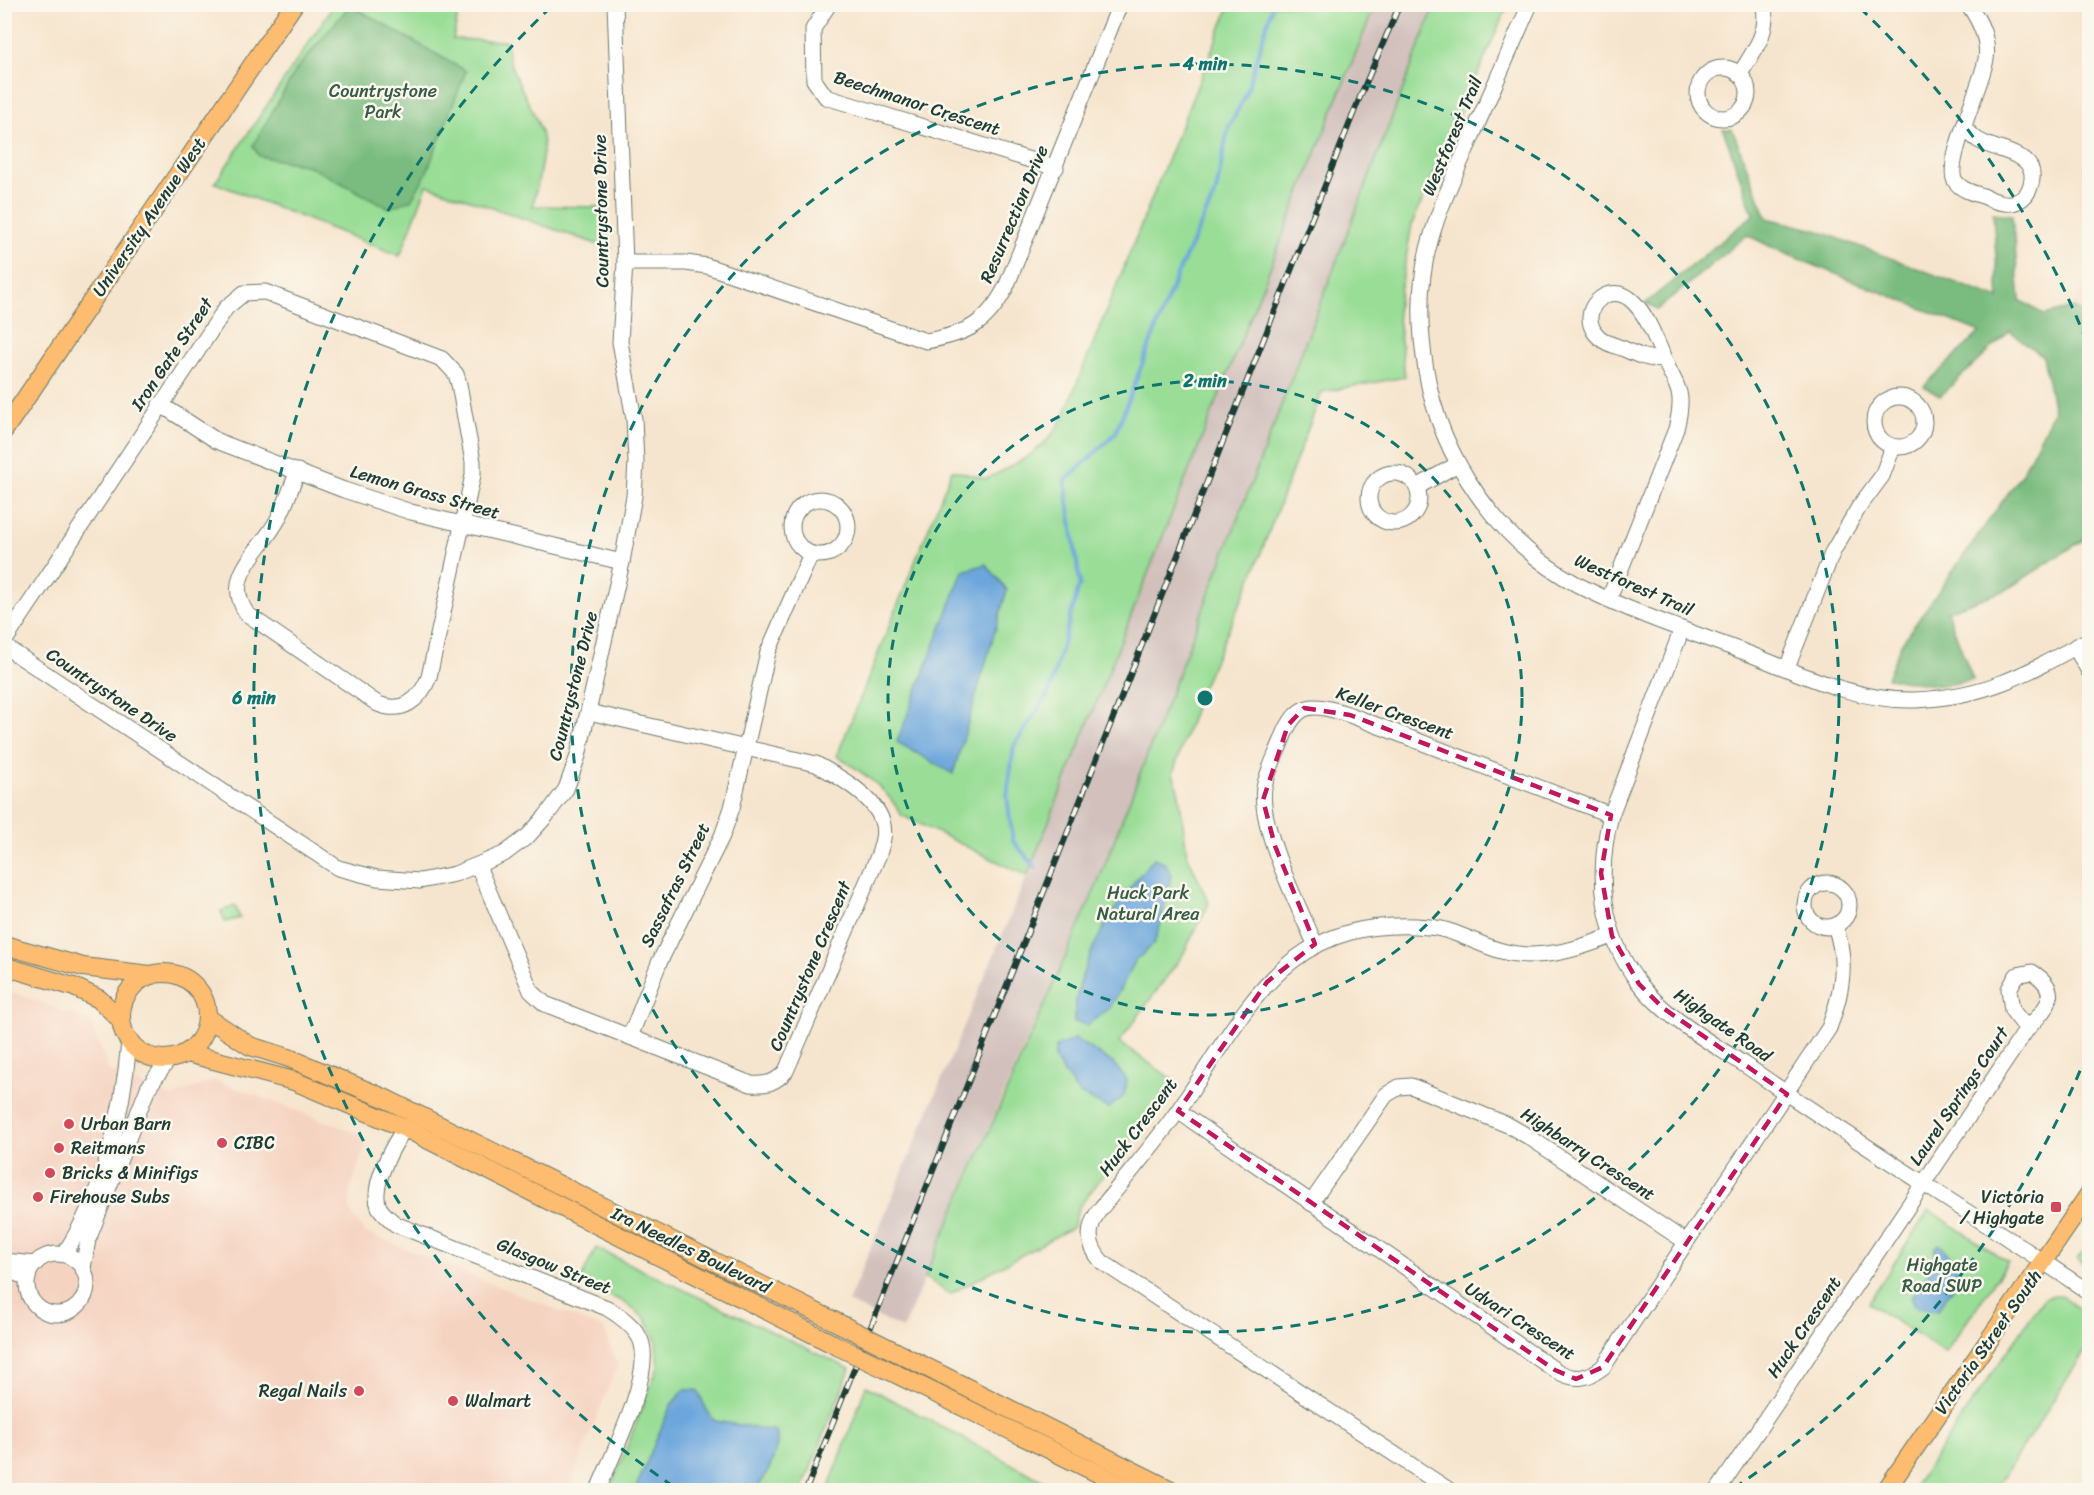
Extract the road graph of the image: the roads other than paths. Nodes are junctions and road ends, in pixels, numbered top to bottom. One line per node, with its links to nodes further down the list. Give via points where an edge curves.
1 (294, 4): 14 (main road, University Avenue West)
2 (615, 4): 11 (street, Countrystone Drive)
3 (829, 4): 10 (street, Beechmanor Crescent, via 813,29 814,80 826,97)
4 (1120, 4): 10 (street, Resurrection Drive)
5 (1530, 4): 16 (street, Westforest Trail, via 1430,239 1423,282 1421,323 1429,390)
6 (1763, 4): 8 (street, via 1766,22 1762,35)
7 (1968, 4): 9 (street, via 1983,30 1986,59)
8 (1740, 75)
9 (1964, 128): 9 (street, via 1952,168 1954,180 1961,188 2004,203 2017,202 2028,193 2032,181 2028,164 2021,157 1978,141)
10 (1056, 168): 11 (street, Resurrection Drive, via 996,307 957,336 926,340 707,266)
11 (625, 263): 21 (street, Countrystone Drive, via 620,342 634,419 636,462)
12 (1664, 360): 12 (street, via 1631,300 1610,293 1598,299 1592,307 1592,326 1602,340 1652,360); 22 (street, via 1680,386 1682,406)
13 (160, 404): 17 (street, Lemon Grass Street, via 217,441); 19 (street, Iron Gate Street, via 226,308 244,293 265,292 430,354 450,366 459,384 473,462); 25 (street, Iron Gate Street)
14 (4, 430)
15 (1893, 447): 27 (street, via 1882,476 1858,507 1833,551)
16 (1458, 464): 18 (street); 22 (street, Westforest Trail, via 1500,523 1524,547 1551,568)
17 (298, 471): 19 (street, Lemon Grass Street, via 411,512); 19 (street, Iron Gate Street, via 278,520 239,578 240,603 247,614 386,707 406,706 424,690)
18 (1417, 487)
19 (464, 524): 21 (street, Lemon Grass Street)
20 (811, 554): 30 (street, Sassafras Street, via 768,652)
21 (622, 562): 29 (street, Countrystone Drive)
22 (1609, 599): 23 (street, Westforest Trail)
23 (1682, 628): 27 (street, Westforest Trail); 31 (street, Highgate Road)
24 (2090, 639): 26 (street, Westforest Trail)
25 (4, 644): 32 (street, Countrystone Drive, via 338,868 377,878 420,881)
26 (2075, 647): 27 (street, Westforest Trail, via 1995,687 1940,698 1874,696); 28 (street)
27 (1787, 668)
28 (2090, 673)
29 (589, 712): 30 (street, Countrystone Crescent); 32 (street, Countrystone Drive, via 566,789 528,836 504,854)
30 (747, 747): 42 (street, Sassafras Street, via 722,836 659,963); 42 (street, Countrystone Crescent, via 816,764 874,805 883,822 879,854 792,1062 777,1081 752,1083)
31 (1611, 815): 34 (street, Highgate Road, via 1601,873); 35 (street, Keller Crescent, via 1350,715 1316,706 1304,708 1294,714 1288,725 1263,800 1275,846)
32 (478, 866): 42 (street, Countrystone Crescent, via 531,991 545,1004)
33 (1835, 926): 46 (street, Udvari Crescent, via 1843,968 1836,1009 1816,1050)
34 (1612, 936): 35 (street, Huck Crescent, via 1542,956 1499,950 1434,927 1405,925 1341,933); 46 (street, Highgate Road, via 1639,984 1663,1008)
35 (1315, 944): 47 (street, Huck Crescent, via 1267,982)
36 (4, 945): 38 (main road, via 83,967)
37 (4, 966): 40 (main road, via 74,987 99,999)
38 (150, 975): 39 (main road, via 178,974 190,981 200,991); 40 (main road, via 127,992)
39 (208, 1018): 44 (main road, via 198,1043); 63 (main road, Ira Needles Boulevard, bridge, via 250,1046 290,1058 384,1098)
40 (121, 1020): 43 (main road)
41 (2027, 1029): 49 (street, Laurel Springs Court)
42 (630, 1037)
43 (129, 1042): 45 (main road, via 147,1056); 53 (street, via 126,1079 111,1149 76,1236)
44 (187, 1053): 45 (main road); 48 (main road, Ira Needles Boulevard, via 294,1081)
45 (169, 1059): 57 (street, via 148,1088 88,1240)
46 (1787, 1094): 49 (street, Highgate Road); 52 (street, Udvari Crescent)
47 (1178, 1111): 51 (street, Udvari Crescent); 64 (street, Huck Crescent, via 1092,1220 1089,1235 1094,1254)
48 (405, 1128): 61 (street, Glasgow Street, via 391,1148 377,1190 379,1208 395,1224 607,1308 626,1319 642,1342 642,1377); 62 (main road, Ira Needles Boulevard, bridge)
49 (1923, 1185): 55 (street, Highgate Road); 65 (street, Huck Crescent)
50 (2090, 1193): 55 (main road, Victoria Street South)
51 (1311, 1203): 52 (street, Highbarry Crescent, via 1381,1100 1399,1087 1411,1086 1508,1125); 52 (street, Udvari Crescent, via 1555,1370 1576,1379 1603,1367)
52 (1686, 1242)
53 (64, 1254): 56 (street, via 54,1254); 57 (street)
54 (4, 1261): 56 (street)
55 (2043, 1262): 60 (street, Highgate Road); 66 (main road, Victoria Street South)
56 (35, 1264): 59 (street)
57 (83, 1268): 59 (street, via 86,1293 67,1312 52,1313 36,1304 29,1292)
58 (4, 1269): 59 (street)
59 (28, 1278)
60 (2090, 1293)
61 (598, 1491)
62 (1132, 1491)
63 (1171, 1491)
64 (1449, 1491)
65 (1718, 1491)
66 (1886, 1491)

